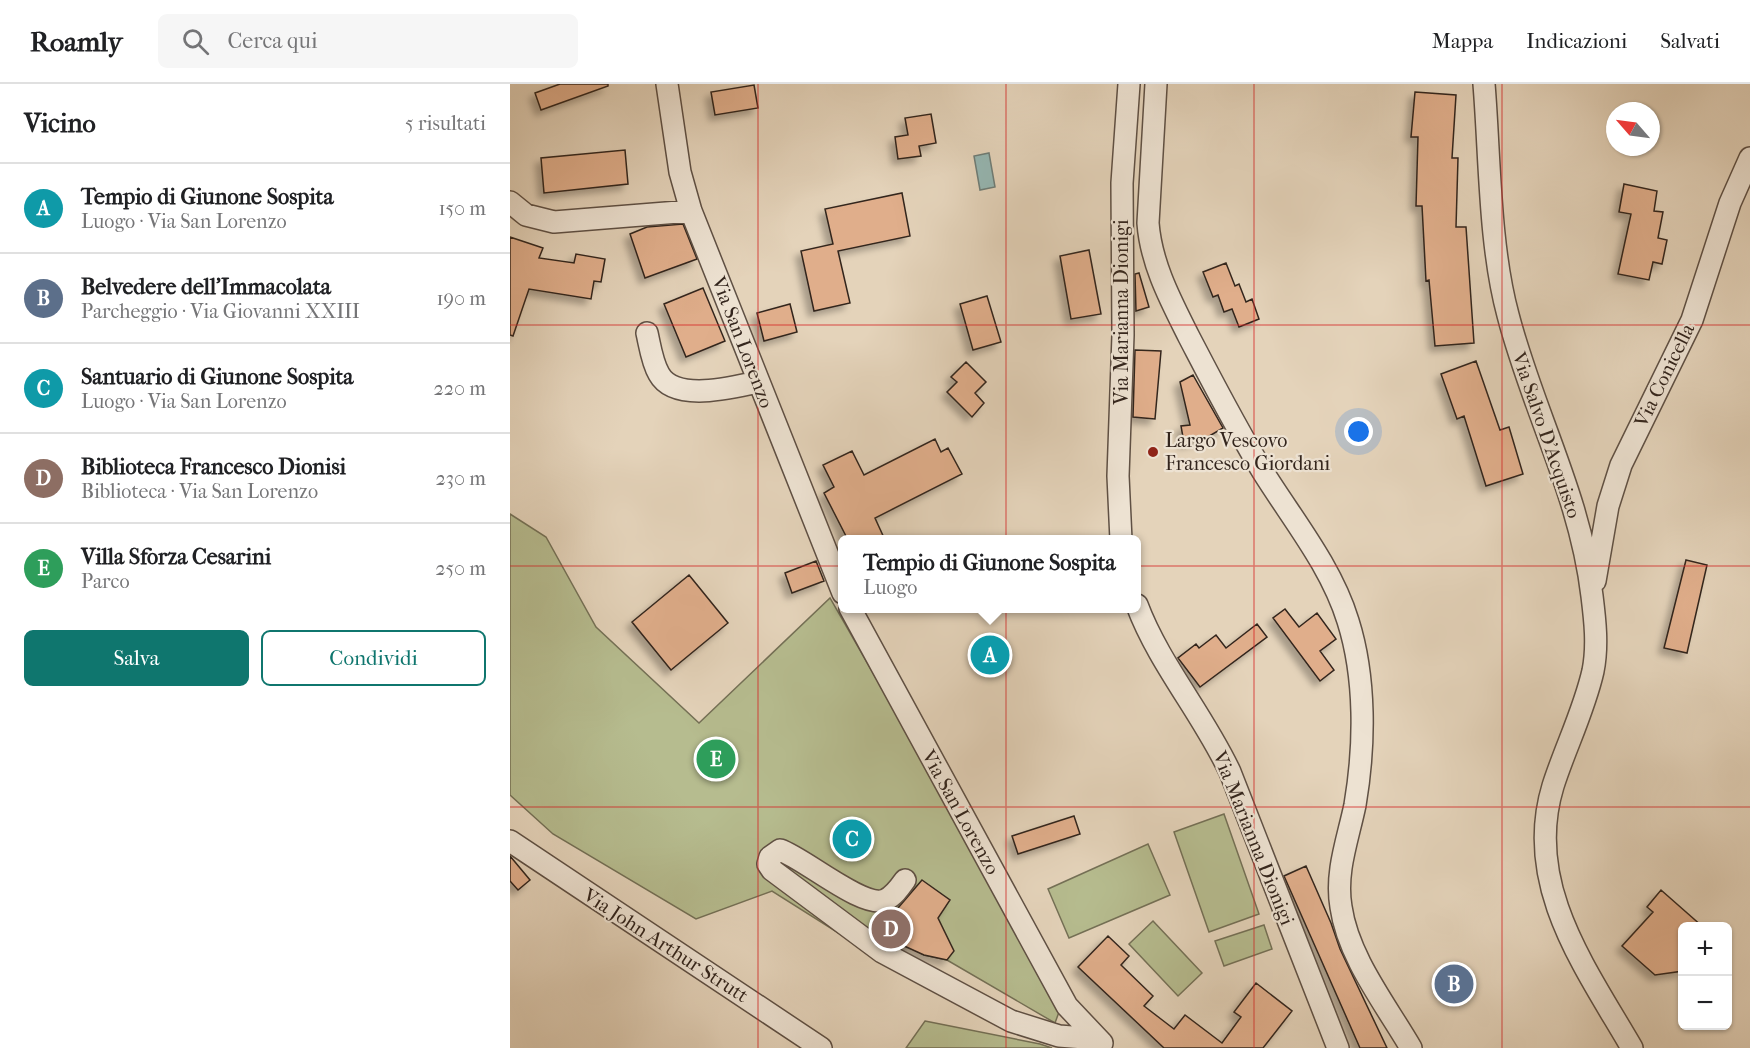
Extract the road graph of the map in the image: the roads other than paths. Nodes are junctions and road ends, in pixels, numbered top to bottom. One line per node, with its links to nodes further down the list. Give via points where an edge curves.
1 (667, 84): 7 (street, Via San Lorenzo, via 677,154)
2 (1129, 84): 10 (street, Via Marianna Dionigi, via 1122,183)
3 (1156, 84): 20 (street, via 1148,223 1159,272 1231,416 1331,581 1351,630 1362,744 1340,870 1341,910 1356,952)
4 (1484, 84): 12 (street, Via Salvo D'Acquisto, via 1494,221 1505,304 1525,373 1572,498)
5 (1750, 158): 12 (street, Via Conicella, via 1730,203 1692,320 1621,465 1608,506)
6 (510, 202): 7 (street, via 536,219 554,222)
7 (692, 211): 9 (street, Via San Lorenzo)
8 (647, 333): 9 (street, via 659,374 672,385 705,391)
9 (758, 382): 11 (street, Via San Lorenzo)
10 (1121, 535)
11 (838, 581)
12 (1592, 596): 21 (street, Via Salvo D'Acquisto, via 1596,640 1593,670 1549,804 1546,858 1551,890 1567,934)
13 (852, 613): 17 (street, Via San Lorenzo, via 1072,1014)
14 (1141, 613): 19 (street, Via Marianna Dionigi, via 1230,772)
15 (510, 841): 18 (street, Via John Arthur Strutt)
16 (905, 880): 17 (street, via 893,895 876,901 780,850 770,857 768,864 882,952 953,991 1033,1030)
17 (1103, 1044)
18 (822, 1048)
19 (1338, 1048)
20 (1411, 1048)
21 (1632, 1048)

